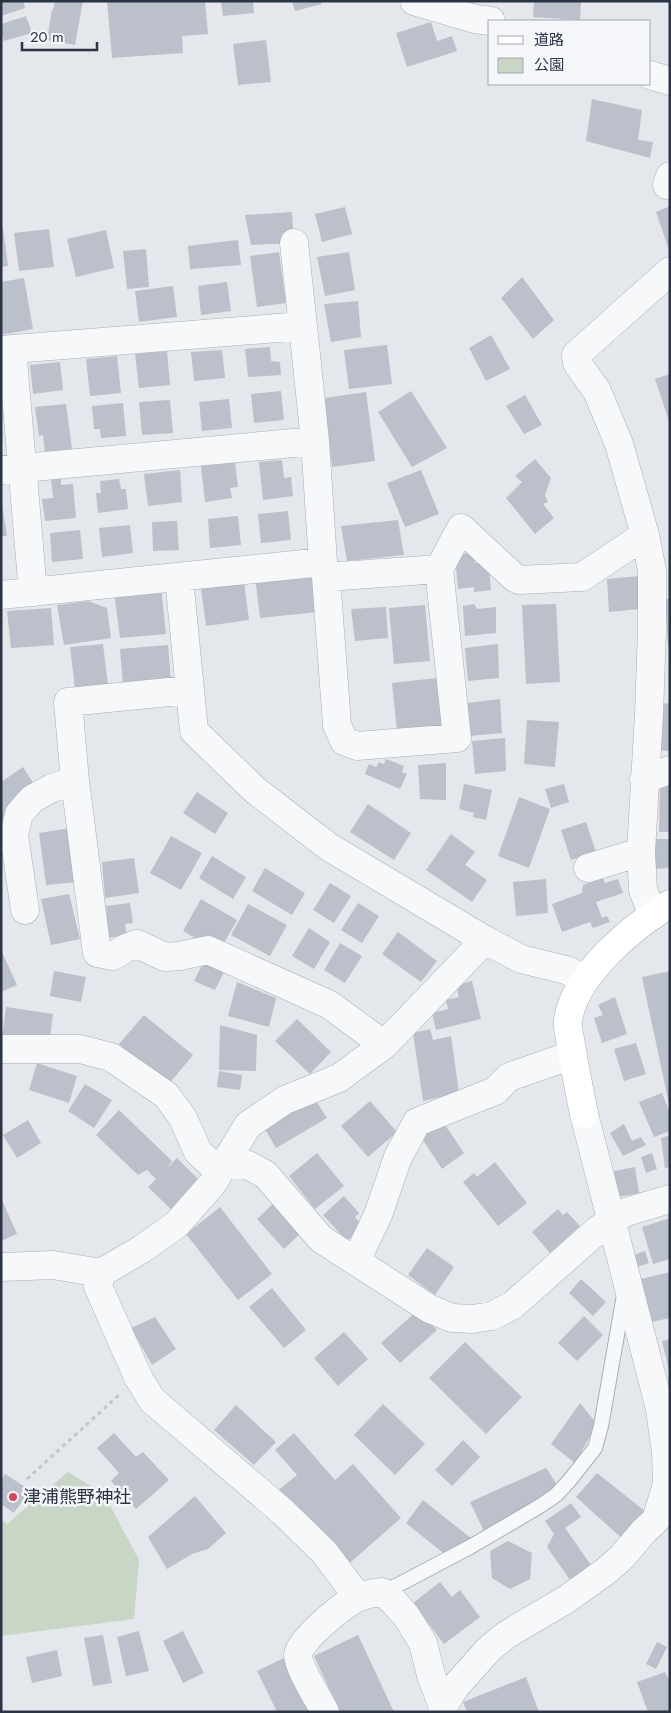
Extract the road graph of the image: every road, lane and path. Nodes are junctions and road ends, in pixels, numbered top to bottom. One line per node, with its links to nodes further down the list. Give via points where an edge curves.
1 (414, 1): 2 (street)
2 (488, 21)
3 (651, 75): 4 (street)
4 (670, 81)
5 (294, 243): 7 (street)
6 (670, 271): 11 (street, via 576,355 577,363 597,391 619,444)
7 (302, 326): 8 (street); 9 (street)
8 (7, 350): 10 (street)
9 (315, 441): 10 (street); 13 (street)
10 (12, 469): 15 (street)
11 (645, 535): 12 (street, via 582,576 519,580 461,528); 19 (street, via 652,570 652,630)
12 (439, 569): 13 (street); 13 (street, via 457,738 356,746 344,741 337,725)
13 (325, 570): 14 (street)
14 (179, 578): 15 (street); 17 (street)
15 (33, 592): 16 (street)
16 (1, 595)
17 (189, 690): 20 (street, via 68,702); 25 (street, via 194,731 255,790 329,847)
18 (670, 770): 19 (street)
19 (644, 780): 21 (street)
20 (75, 781): 23 (street, via 32,799 19,814 14,835); 27 (street, via 97,953 114,956 137,944 165,957 208,950 330,1005)
21 (641, 852): 22 (street); 24 (street, via 643,890)
22 (588, 868)
23 (25, 910)
24 (661, 910): 26 (street, via 615,946)
25 (484, 940): 26 (street, via 521,959 566,970); 27 (street)
26 (585, 979): 29 (street, via 567,1021)
27 (384, 1045): 30 (street, via 339,1078 285,1100 248,1126)
28 (1, 1049): 30 (street, via 80,1049 110,1057 166,1095 183,1118 198,1152 210,1163)
29 (572, 1055): 32 (street); 33 (street, via 509,1077 494,1092 417,1122 398,1157 378,1215)
30 (224, 1165): 33 (street, via 248,1165 266,1175 321,1239); 35 (street, via 213,1183 176,1225)
31 (670, 1199): 32 (street, via 626,1212)
32 (612, 1220): 33 (street, via 513,1305 492,1316 452,1318 430,1309); 36 (street)
33 (356, 1260)
34 (1, 1267): 35 (street, via 53,1265)
35 (101, 1273): 37 (street, via 98,1286)
36 (627, 1282): 39 (lane, via 601,1426 595,1448 583,1464 556,1495 540,1506 398,1585); 40 (street, via 660,1409 666,1453 667,1484 656,1520 606,1571 489,1649 455,1687)
37 (138, 1377): 38 (path); 39 (street, via 152,1400 283,1512)
38 (27, 1479)
39 (370, 1594): 40 (street, via 393,1600 407,1616 423,1643); 41 (street, via 325,1622 301,1646 298,1655 301,1666)
40 (443, 1709)
41 (325, 1712)

